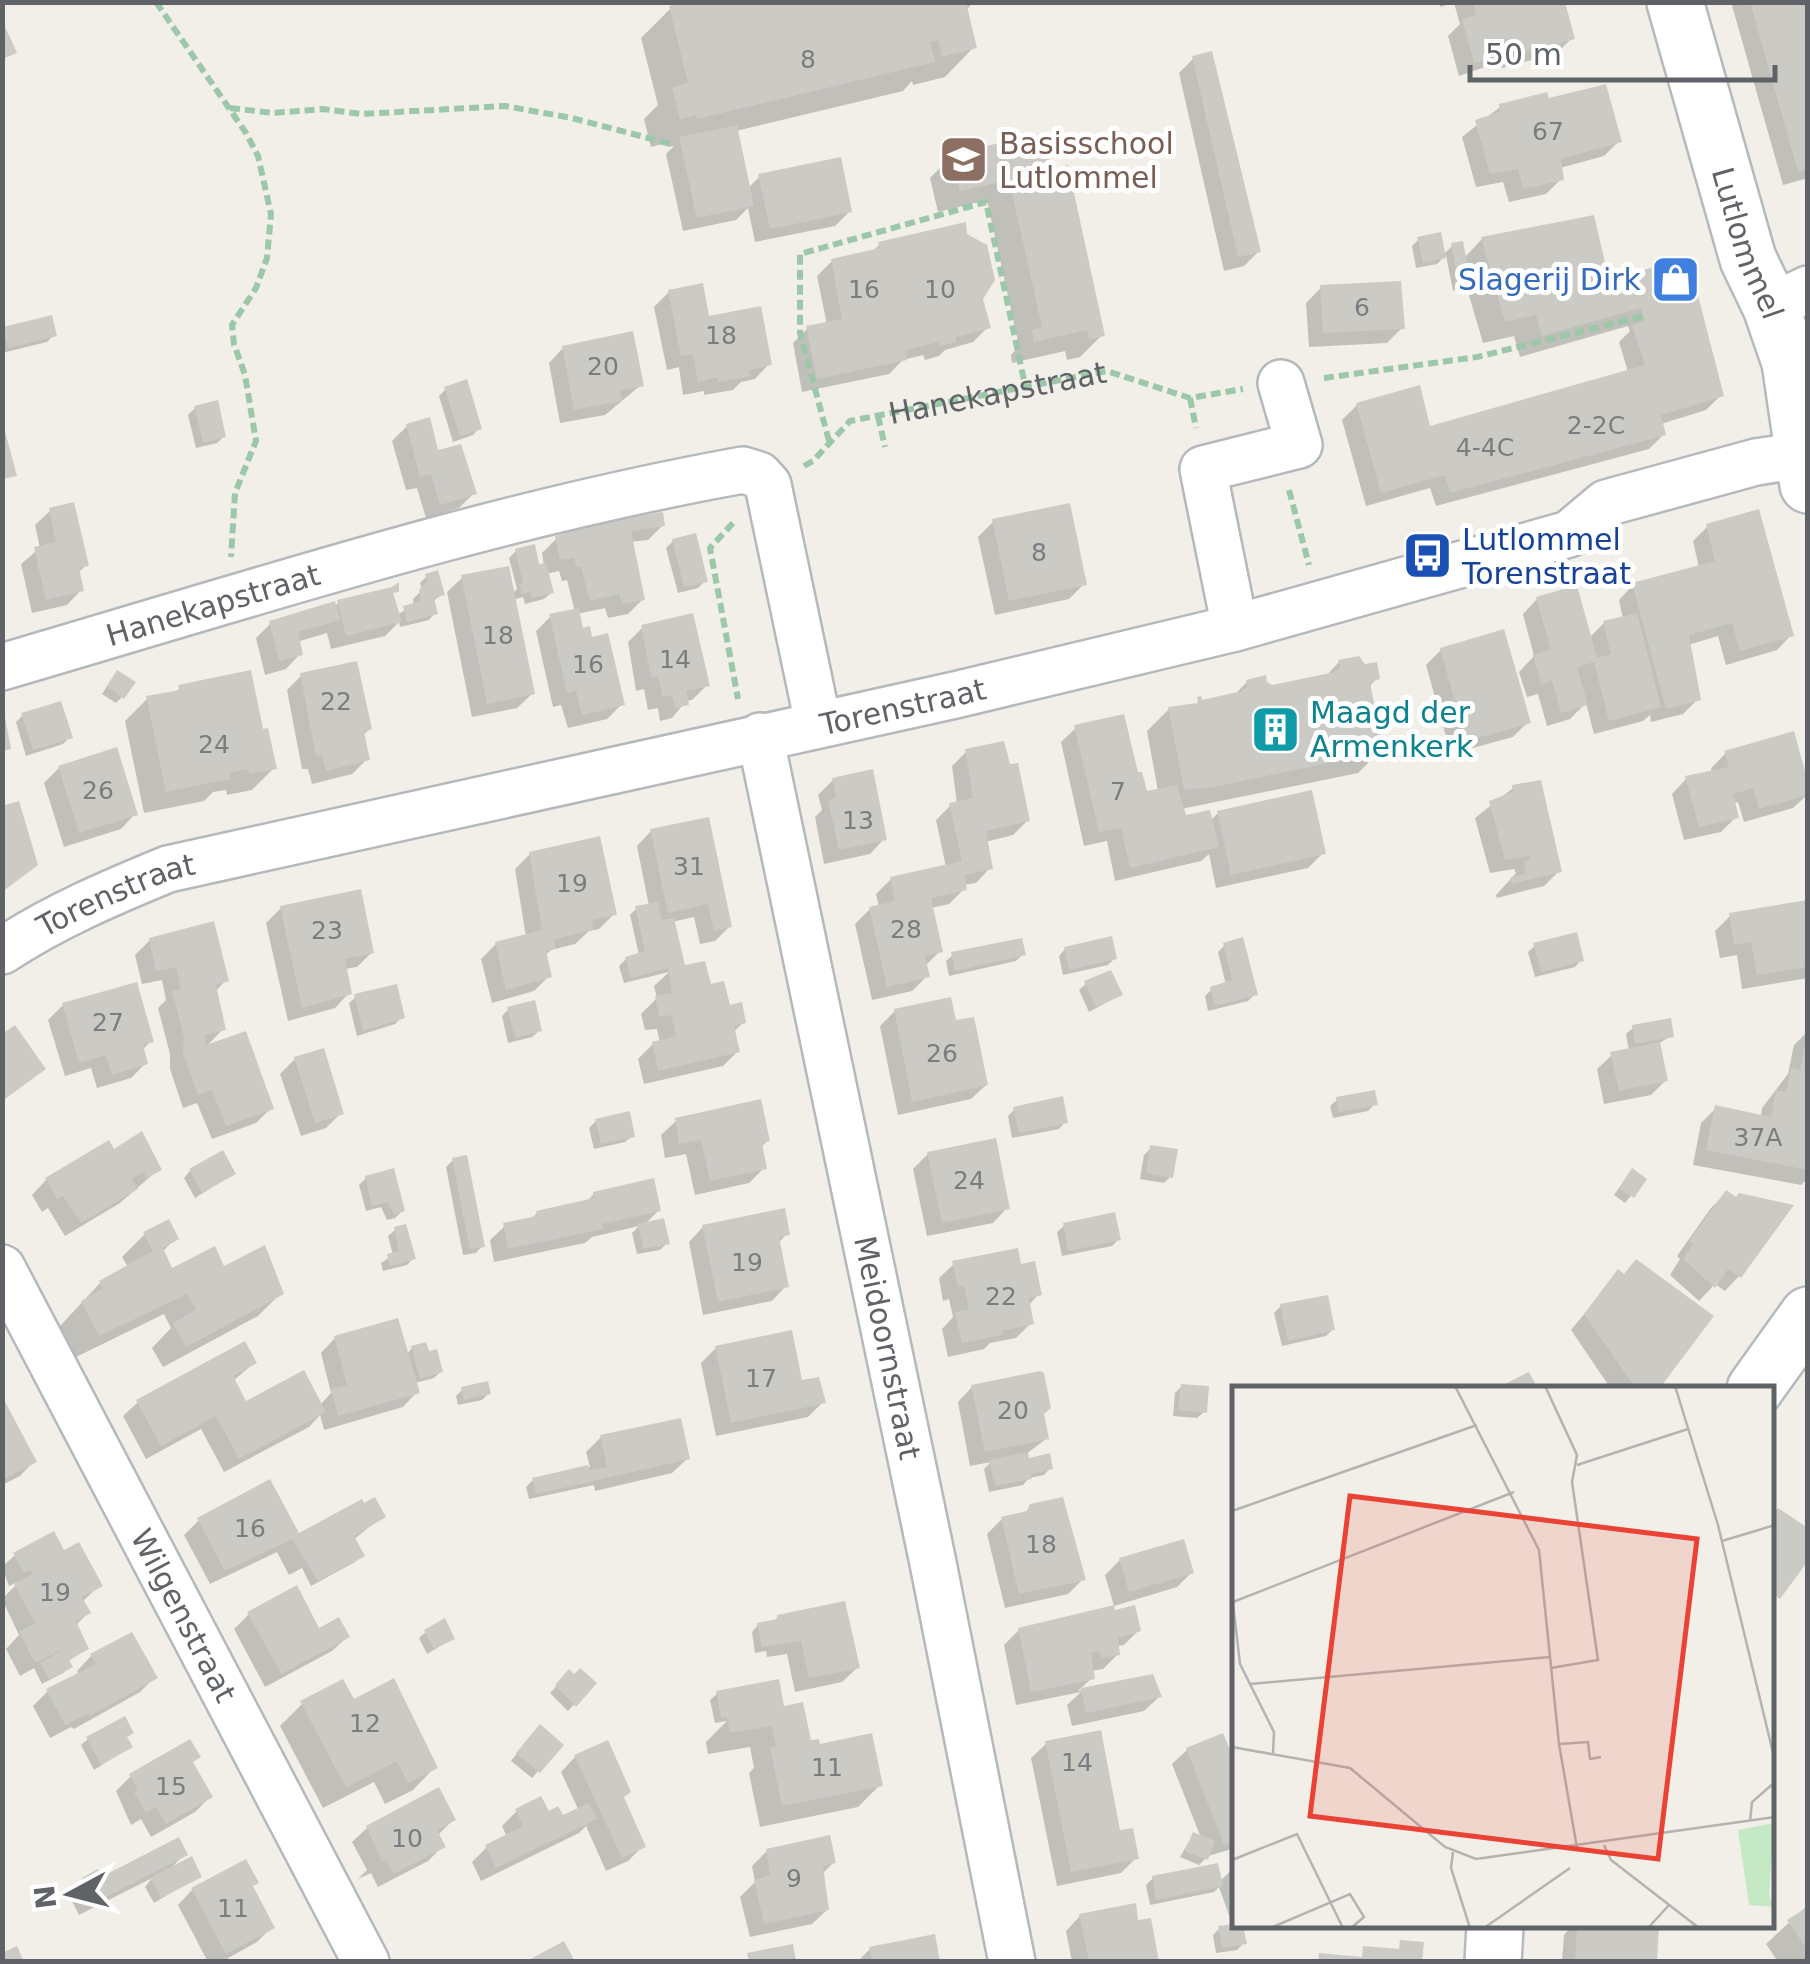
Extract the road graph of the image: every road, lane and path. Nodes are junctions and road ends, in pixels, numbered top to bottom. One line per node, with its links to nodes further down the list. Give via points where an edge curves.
1 (156, 2): 3 (path)
2 (1676, 2): 5 (main road, Lutlommel, via 1748,258)
3 (229, 108): 4 (path, via 361,114 506,106); 15 (path, via 258,156 271,214 256,288 232,325 256,441 235,493)
4 (671, 144)
5 (1789, 298): 13 (main road, Lutlommel)
6 (1644, 316): 7 (path, Hanekapstraat, via 1476,357)
7 (1281, 383): 8 (path, Hanekapstraat, via 1190,398 1107,371); 12 (street, via 1299,444)
8 (1025, 386): 9 (path, Hanekapstraat); 10 (path, via 986,202 800,254 800,333)
9 (878, 416): 10 (path, Hanekapstraat, via 850,421); 11 (path)
10 (829, 441): 14 (path, Hanekapstraat, via 812,461)
11 (885, 447)
12 (1279, 449): 16 (path); 17 (street, via 1204,469)
13 (1805, 470): 16 (street, Torenstraat, via 1756,462 1606,503 1569,534)
14 (768, 485): 15 (street, Hanekapstraat, via 743,470 586,502); 19 (street); 20 (path, Hanekapstraat, via 710,548)
15 (228, 601): 18 (street, Hanekapstraat)
16 (1319, 604): 17 (street, Torenstraat)
17 (1235, 628): 19 (street, Torenstraat)
18 (2, 666)
19 (818, 724): 20 (street, Torenstraat)
20 (753, 738): 21 (street, Torenstraat, via 168,869); 27 (street, Meidoornstraat, via 921,1505)
21 (2, 952)
22 (2, 1268): 26 (street, Wilgenstraat)
23 (1808, 1315): 24 (main road)
24 (1757, 1386)
25 (1495, 1929): 28 (main road)
26 (366, 1962)
27 (1012, 1962)
28 (1493, 1962)

